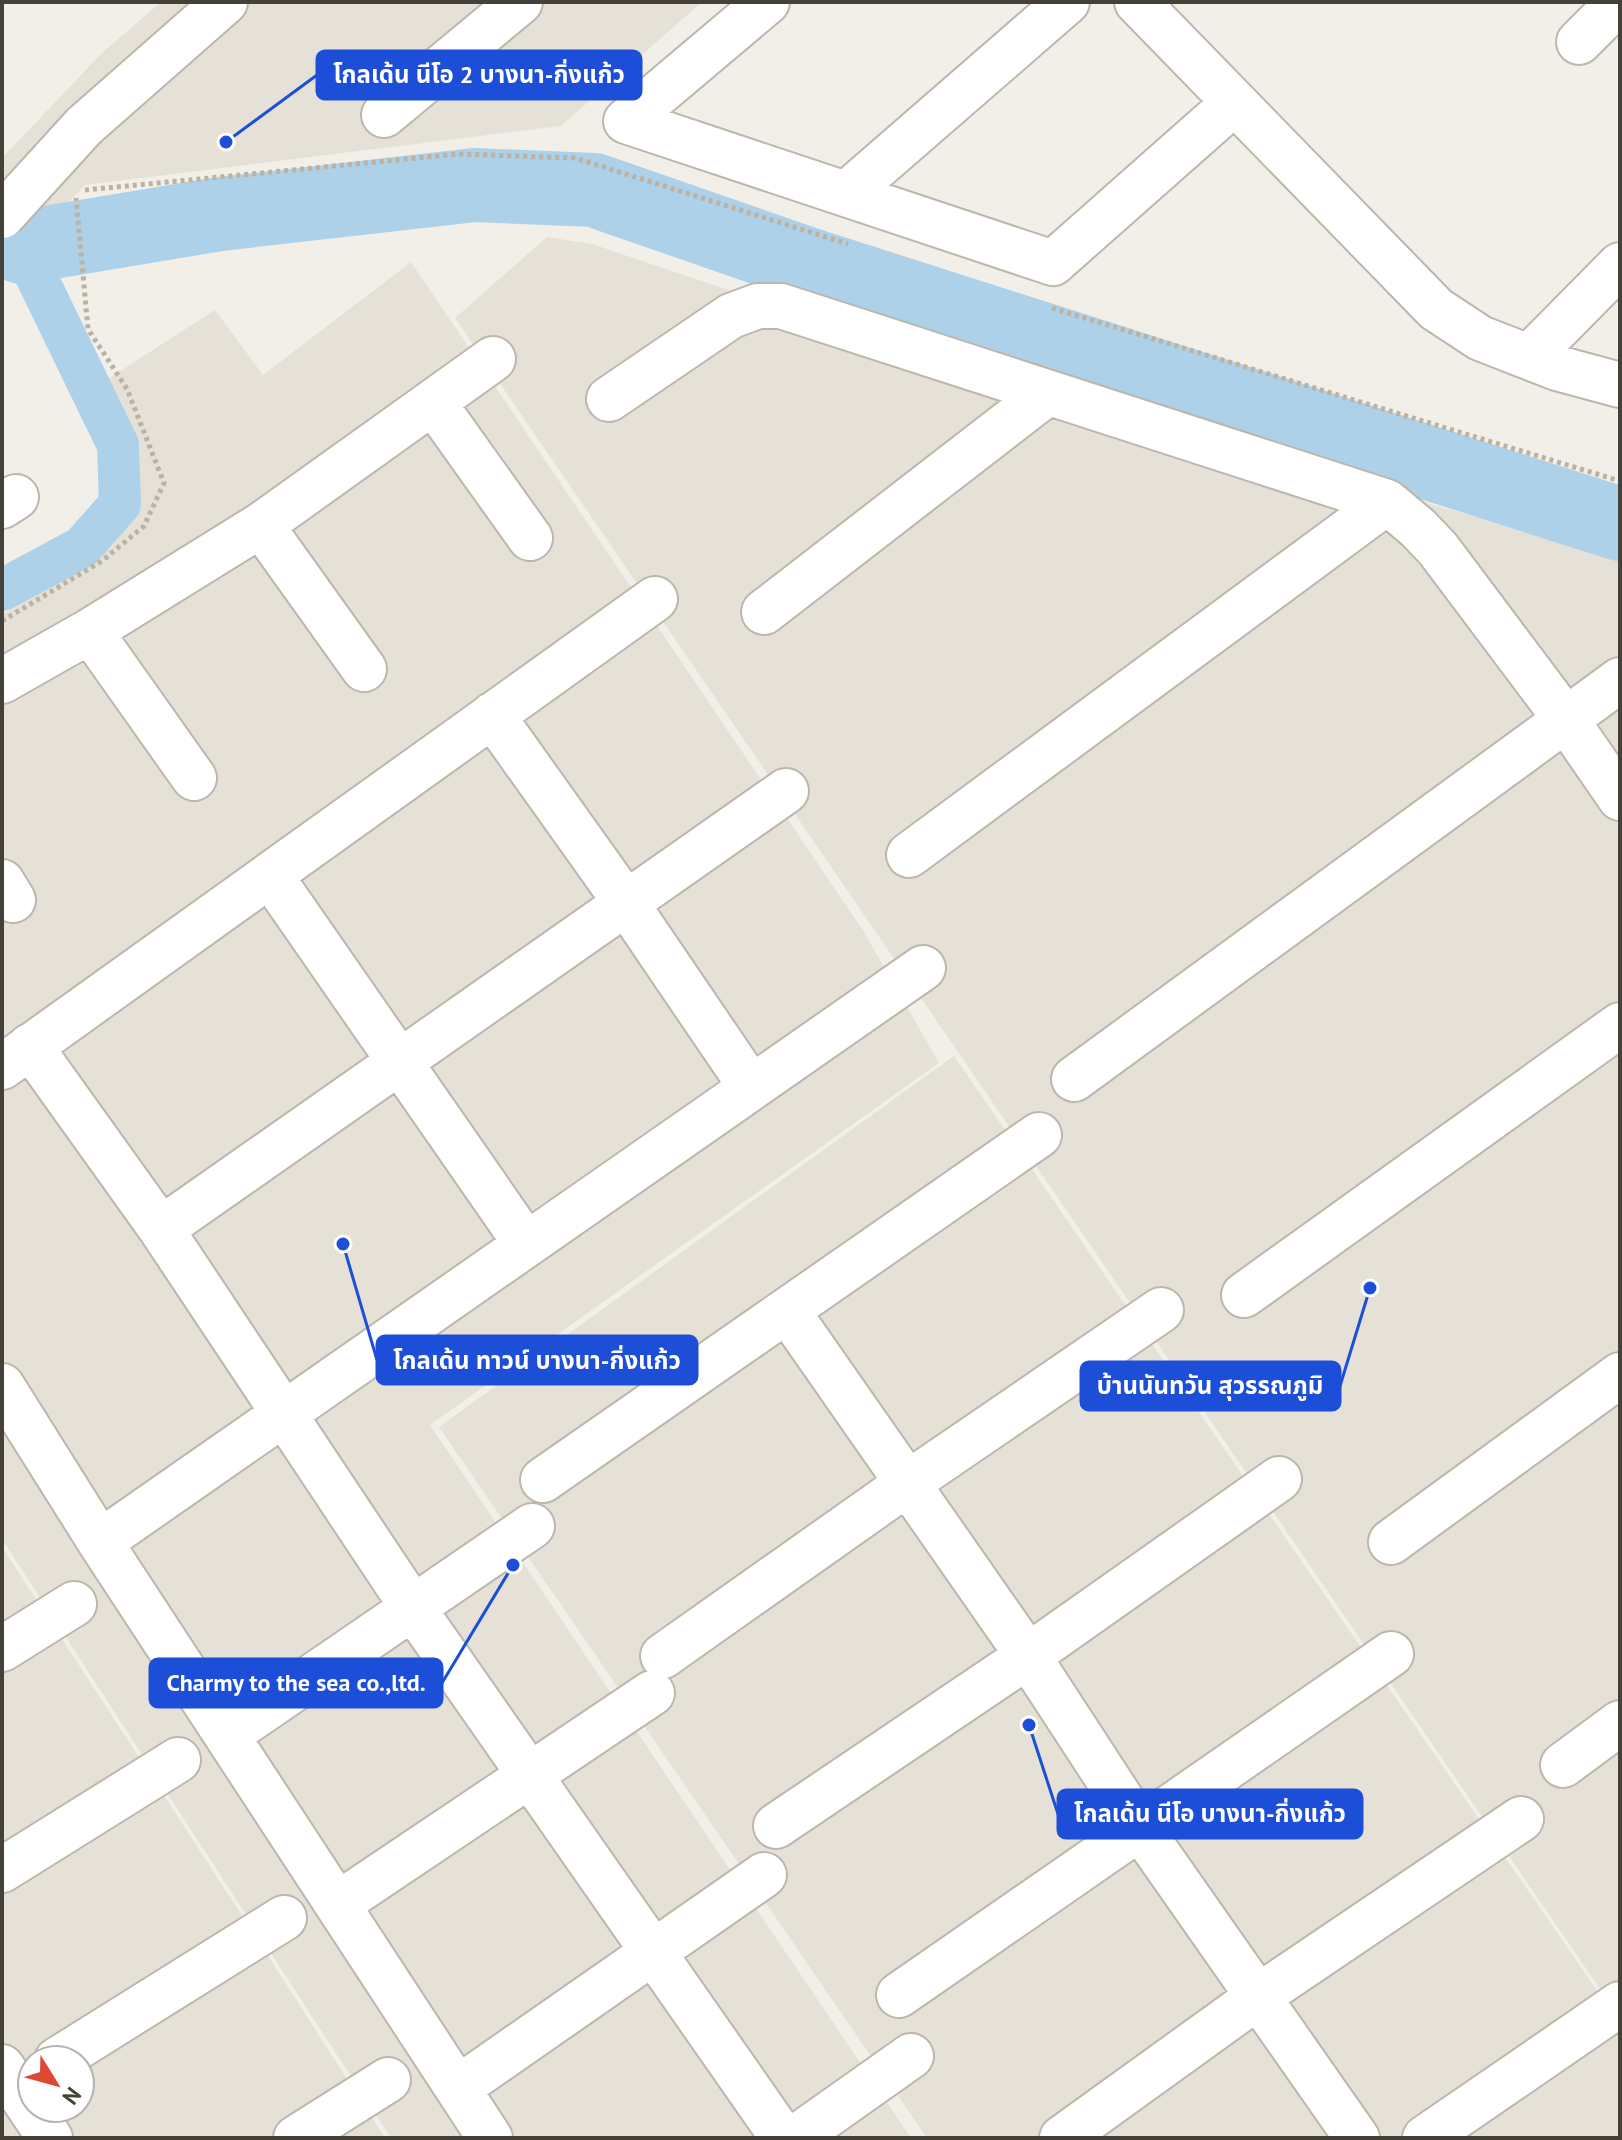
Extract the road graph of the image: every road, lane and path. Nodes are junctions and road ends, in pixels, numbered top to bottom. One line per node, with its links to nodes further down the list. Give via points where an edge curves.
1 (225, 2): 11 (street, bridge, via 84,126)
2 (520, 2): 9 (street)
3 (767, 2): 10 (street, via 626,121)
4 (1067, 2): 10 (street)
5 (1137, 2): 8 (street)
6 (1619, 2): 7 (street)
7 (1579, 42)
8 (1234, 103): 10 (street, via 1053,263); 15 (street, via 1436,309 1480,338)
9 (384, 115)
10 (846, 194)
11 (2, 216)
12 (862, 248): 27 (path, via 575,158 459,154 76,191 88,329 127,389 164,483 144,526 102,561)
13 (1620, 265): 15 (street)
14 (1043, 305): 21 (path)
15 (1529, 357): 17 (street)
16 (493, 359): 20 (street)
17 (1620, 385)
18 (1046, 394): 19 (street, via 781,306 758,306 731,316); 22 (street); 26 (street)
19 (609, 399)
20 (433, 402): 23 (street); 24 (street)
21 (1620, 481)
22 (1387, 502): 33 (street, via 1438,549); 37 (street)
23 (261, 525): 28 (street); 29 (street)
24 (530, 538)
25 (655, 599): 32 (street)
26 (764, 612)
27 (2, 621)
28 (90, 631): 31 (street); 34 (street)
29 (364, 669)
30 (1620, 680): 33 (street)
31 (2, 681)
32 (492, 715): 38 (street); 39 (street)
33 (1567, 721): 36 (street); 44 (street)
34 (194, 778)
35 (786, 791): 39 (street)
36 (1620, 798)
37 (909, 855)
38 (270, 875): 42 (street); 43 (street)
39 (626, 903): 43 (street); 45 (street)
40 (923, 968): 45 (street)
41 (1620, 1025): 49 (street)
42 (16, 1056): 47 (street)
43 (399, 1062): 47 (street); 48 (street)
44 (1074, 1079)
45 (751, 1087): 48 (street)
46 (1039, 1135): 51 (street)
47 (161, 1229): 54 (street)
48 (526, 1244): 54 (street)
49 (1244, 1295)
50 (1161, 1310): 57 (street)
51 (788, 1312): 56 (street); 57 (street)
52 (1620, 1375): 60 (street)
53 (2, 1386): 59 (street)
54 (282, 1414): 59 (street); 62 (street)
55 (1279, 1479): 65 (street)
56 (543, 1480)
57 (908, 1483): 65 (street); 70 (street)
58 (532, 1526): 62 (street)
59 (100, 1542): 67 (street)
60 (1391, 1542)
61 (74, 1604): 63 (street)
62 (413, 1608): 67 (street); 70 (street)
63 (2, 1649)
64 (1391, 1654): 73 (street)
65 (1028, 1656): 72 (street); 73 (street)
66 (1620, 1723): 69 (street)
67 (227, 1735): 76 (street)
68 (178, 1760): 74 (street)
69 (1563, 1765)
70 (530, 1775): 76 (street); 78 (street)
71 (1521, 1819): 80 (street)
72 (776, 1826)
73 (1140, 1828): 79 (street); 80 (street)
74 (2, 1870)
75 (764, 1875): 78 (street)
76 (338, 1904): 86 (street)
77 (284, 1918): 82 (street)
78 (653, 1954): 86 (street); 90 (street)
79 (899, 1995)
80 (1259, 1996): 92 (street); 93 (street)
81 (1620, 2004): 94 (street)
82 (83, 2044)
83 (911, 2056): 91 (street)
84 (388, 2080): 88 (street)
85 (13, 2081): 87 (street)
86 (458, 2088): 89 (street)
87 (50, 2138)
88 (296, 2138)
89 (490, 2138)
90 (783, 2138)
91 (795, 2138)
92 (1062, 2138)
93 (1357, 2138)
94 (1425, 2138)

